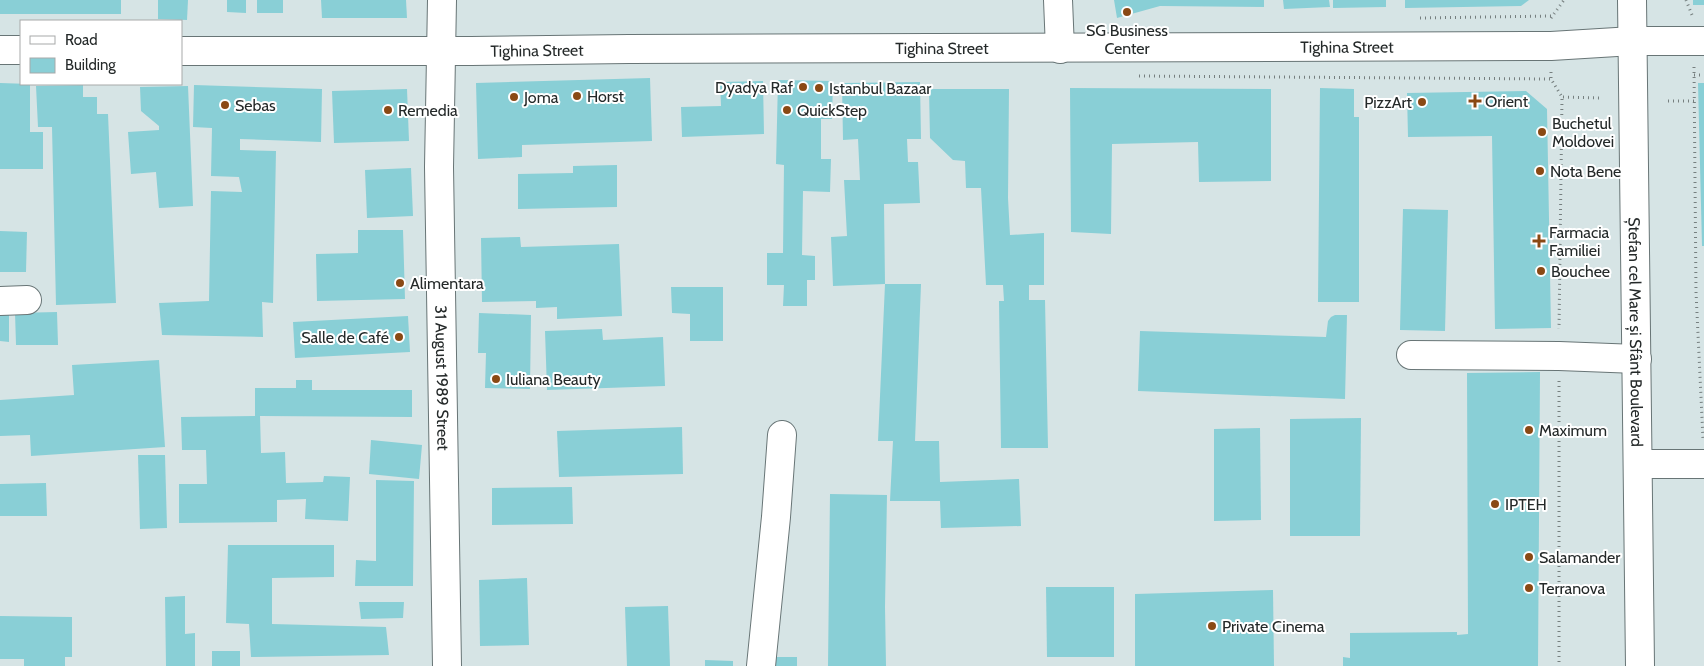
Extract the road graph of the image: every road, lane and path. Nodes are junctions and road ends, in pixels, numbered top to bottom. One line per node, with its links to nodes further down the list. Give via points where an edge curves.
1 (442, 0): 12 (street, 31 August 1989 Street)
2 (1058, 0): 9 (street)
3 (1564, 0): 6 (path)
4 (1632, 0): 8 (street, Ștefan cel Mare și Sfânt Boulevard)
5 (1686, 0): 7 (path)
6 (1552, 16)
7 (1699, 31): 8 (street, Tighina Street)
8 (1633, 41): 9 (street, Tighina Street, via 1551,46); 22 (street, Ștefan cel Mare și Sfânt Boulevard)
9 (1060, 49): 12 (street, Tighina Street)
10 (0, 50): 11 (street)
11 (20, 50)
12 (441, 50): 13 (street, Tighina Street); 27 (street, 31 August 1989 Street, via 439,167)
13 (182, 51)
14 (1704, 75): 18 (path, via 1694,75)
15 (1562, 97): 16 (path)
16 (1599, 98)
17 (1668, 101): 18 (path)
18 (1694, 101): 24 (path, via 1696,292)
19 (0, 300): 20 (street)
20 (27, 300)
21 (1411, 355): 22 (street)
22 (1637, 359): 25 (street, Ștefan cel Mare și Sfânt Boulevard)
23 (782, 436): 28 (street)
24 (1704, 443)
25 (1638, 464): 26 (street); 29 (street, Ștefan cel Mare și Sfânt Boulevard)
26 (1704, 464)
27 (448, 666)
28 (761, 666)
29 (1640, 666)

